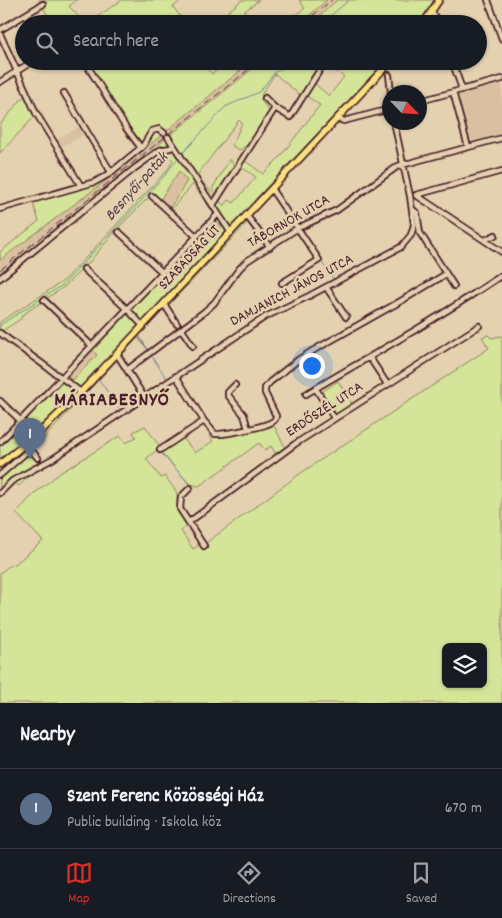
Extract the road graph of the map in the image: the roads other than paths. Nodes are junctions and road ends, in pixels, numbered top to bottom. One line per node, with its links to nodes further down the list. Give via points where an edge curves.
1 (440, 0): 4 (main road)
2 (488, 0): 9 (street)
3 (43, 4): 5 (street)
4 (432, 12): 6 (main road); 7 (street)
5 (26, 15)
6 (430, 15)
7 (434, 15)
8 (15, 22): 10 (street)
9 (500, 28): 11 (street)
10 (0, 32): 12 (street)
11 (502, 39)
12 (15, 64)
13 (90, 70): 36 (street)
14 (319, 70): 27 (street, via 290,117)
15 (384, 70): 29 (main road, SZABADSÁG ÚT)
16 (455, 70): 22 (street)
17 (18, 71): 20 (street); 40 (street, via 36,113)
18 (389, 75): 21 (street)
19 (502, 79): 22 (street)
20 (0, 82)
21 (390, 85)
22 (462, 89): 23 (street)
23 (453, 92): 26 (street); 35 (street)
24 (64, 94): 39 (street)
25 (264, 98): 27 (street)
26 (427, 99)
27 (275, 108): 45 (street)
28 (382, 111): 29 (street)
29 (337, 120): 41 (main road, SZABADSÁG ÚT)
30 (156, 122): 31 (street)
31 (159, 129): 34 (street); 36 (street, via 152,131)
32 (396, 130): 37 (street, DAMJANICH JÁNOS UTCA)
33 (502, 138): 35 (street, TÁBORNOK UTCA)
34 (174, 146): 45 (street); 65 (street, via 160,150 142,162)
35 (468, 147): 37 (street, TÁBORNOK UTCA)
36 (141, 148): 39 (street)
37 (403, 164): 44 (street, DAMJANICH JÁNOS UTCA); 52 (street, TÁBORNOK UTCA, via 338,210)
38 (502, 171): 42 (street)
39 (111, 172): 40 (street)
40 (81, 186): 46 (street)
41 (272, 190): 49 (main road, SZABADSÁG ÚT); 52 (street)
42 (416, 195): 44 (street); 58 (street)
43 (152, 196): 56 (street)
44 (410, 196): 47 (street, DAMJANICH JÁNOS UTCA)
45 (213, 206): 48 (street)
46 (0, 209)
47 (412, 209): 63 (street, via 417,213 420,233); 68 (street, DAMJANICH JÁNOS UTCA, via 414,228 401,248)
48 (218, 214): 50 (street); 56 (street, SZABADSÁG ÚT)
49 (247, 216): 51 (main road, SZABADSÁG ÚT); 59 (street)
50 (225, 224): 51 (street); 54 (street); 57 (street)
51 (239, 224): 54 (main road, SZABADSÁG ÚT)
52 (298, 228): 59 (street, TÁBORNOK UTCA); 66 (street, via 319,260)
53 (119, 232): 62 (street)
54 (231, 233): 57 (main road, SZABADSÁG ÚT)
55 (495, 235): 58 (street)
56 (196, 236): 62 (street, SZABADSÁG ÚT)
57 (225, 239): 70 (main road, SZABADSÁG ÚT)
58 (485, 240): 60 (street)
59 (270, 247): 76 (street, TÁBORNOK UTCA, via 242,265 214,303)
60 (502, 252)
61 (84, 269): 71 (street)
62 (162, 272): 71 (street, SZABADSÁG ÚT)
63 (446, 274): 67 (street); 95 (street, via 314,350 276,377 264,390 276,418 268,424)
64 (502, 275): 81 (street)
65 (0, 278)
66 (282, 283)
67 (454, 286)
68 (326, 287): 72 (street); 83 (street, DAMJANICH JÁNOS UTCA, via 265,317)
69 (44, 300): 78 (street)
70 (164, 304): 73 (street); 74 (main road, SZABADSÁG ÚT)
71 (127, 309): 74 (street); 78 (street, SZABADSÁG ÚT)
72 (346, 317)
73 (178, 324)
74 (143, 326): 80 (main road, SZABADSÁG ÚT)
75 (479, 326): 85 (street, ERDŐSZÉL UTCA)
76 (182, 330): 79 (street); 82 (street, TÁBORNOK UTCA)
77 (0, 333): 84 (street)
78 (92, 346): 84 (street, SZABADSÁG ÚT)
79 (193, 346)
80 (117, 354): 82 (street); 88 (main road, SZABADSÁG ÚT)
81 (370, 358): 85 (street); 87 (street)
82 (127, 370): 90 (street)
83 (176, 376): 90 (street, DAMJANICH JÁNOS UTCA); 94 (street)
84 (61, 378): 88 (street); 93 (street, SZABADSÁG ÚT)
85 (387, 384): 92 (street, ERDŐSZÉL UTCA)
86 (235, 385): 95 (street, via 228,395 244,415)
87 (316, 388): 89 (street); 92 (street)
88 (81, 392): 99 (main road, SZABADSÁG ÚT, via 38,435)
89 (306, 394)
90 (144, 397): 102 (street, DAMJANICH JÁNOS UTCA, via 54,458 12,481)
91 (0, 401): 93 (street)
92 (334, 418): 103 (street, ERDŐSZÉL UTCA)
93 (21, 421): 96 (street, SZABADSÁG ÚT)
94 (204, 421): 95 (street, via 217,434); 97 (street)
95 (248, 428)
96 (0, 442)
97 (160, 450)
98 (38, 458): 100 (street, via 30,449)
99 (0, 464)
100 (0, 475)
101 (190, 488): 103 (street, via 182,494 179,503)
102 (0, 493)
103 (189, 522): 104 (street)
104 (204, 546)

